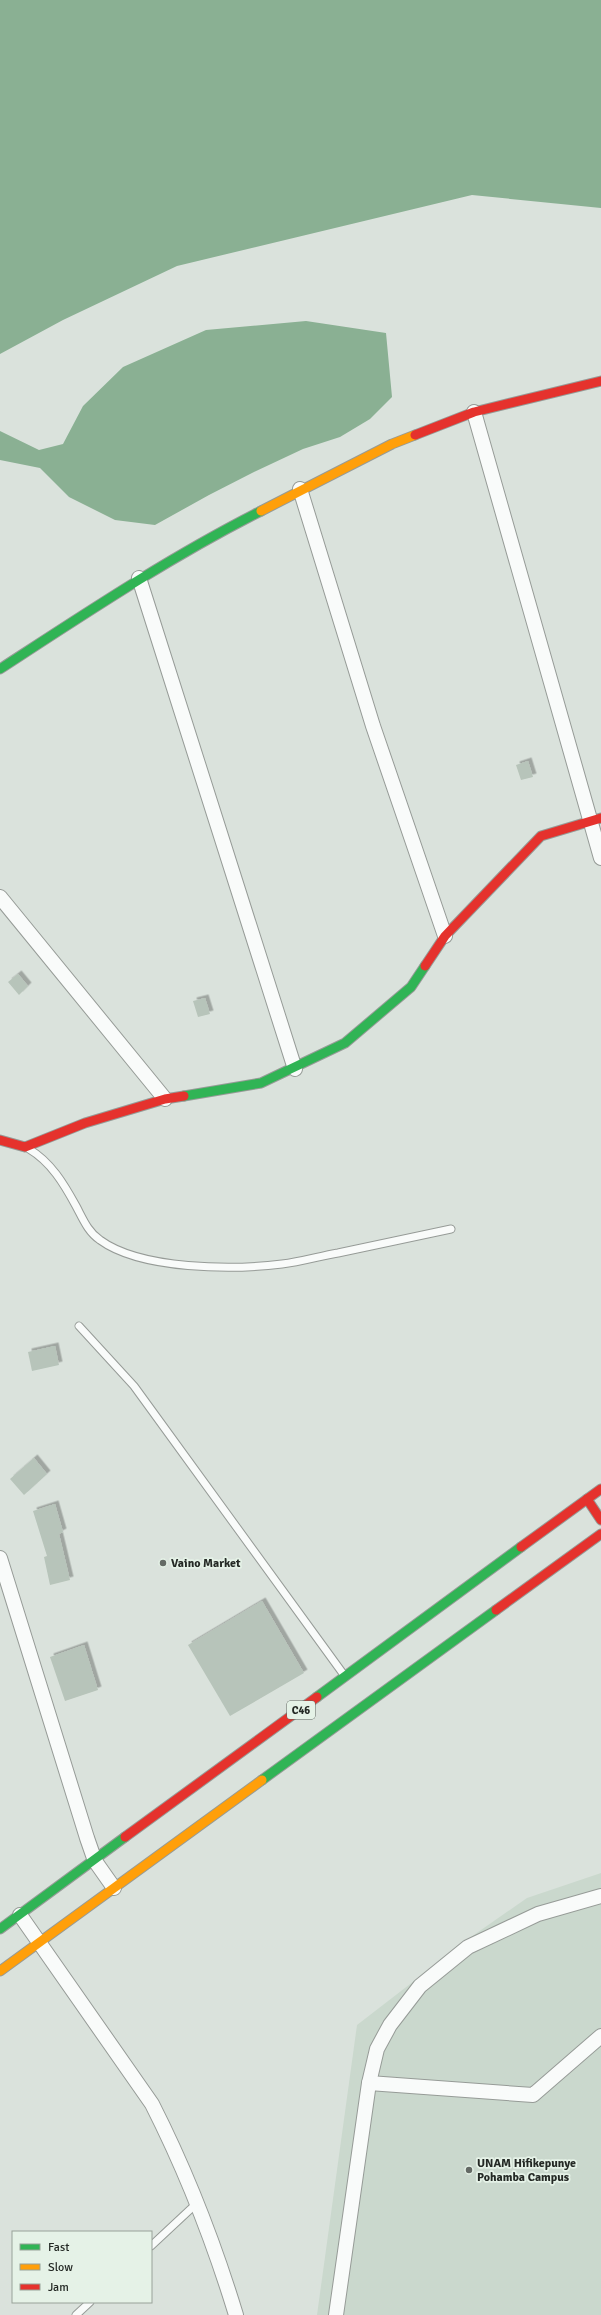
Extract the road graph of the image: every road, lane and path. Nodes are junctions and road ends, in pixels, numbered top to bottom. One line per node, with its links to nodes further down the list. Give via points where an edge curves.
1 (601, 381): 2 (main road)
2 (474, 412): 3 (main road, via 392,444); 6 (street)
3 (300, 489): 4 (main road, via 209,537); 9 (street, via 373,726)
4 (139, 578): 5 (main road); 10 (street)
5 (0, 669)
6 (596, 820): 7 (street); 9 (main road, via 541,836)
7 (601, 858)
8 (0, 897): 11 (street)
9 (445, 936): 10 (main road, via 411,987 345,1043)
10 (295, 1069): 11 (main road, via 261,1083)
11 (165, 1099): 13 (main road, via 85,1123)
12 (0, 1140): 13 (main road)
13 (25, 1147): 14 (lane, via 42,1156 63,1182 85,1225 98,1239 117,1252 143,1260 223,1266 282,1264)
14 (451, 1229)
15 (79, 1326): 22 (lane, via 134,1386)
16 (601, 1489): 17 (main road, C46)
17 (588, 1499): 18 (main road); 22 (main road, C46)
18 (601, 1520)
19 (601, 1534): 24 (main road)
20 (0, 1558): 21 (street)
21 (5, 1586): 23 (street)
22 (346, 1677): 23 (main road, C46)
23 (96, 1861): 24 (street); 26 (main road, C46)
24 (114, 1888): 28 (main road)
25 (601, 1896): 31 (street, via 538,1914 468,1947 420,1986 390,2025 376,2049)
26 (20, 1915): 27 (main road, C46); 28 (street)
27 (0, 1929)
28 (39, 1943): 29 (main road); 32 (street, via 152,2104)
29 (0, 1971)
30 (601, 2036): 31 (street, via 533,2095)
31 (369, 2083): 37 (street)
32 (196, 2204): 33 (lane); 36 (street, via 209,2234)
33 (152, 2245)
34 (89, 2303): 35 (lane)
35 (76, 2315)
36 (236, 2315)
37 (336, 2315)

